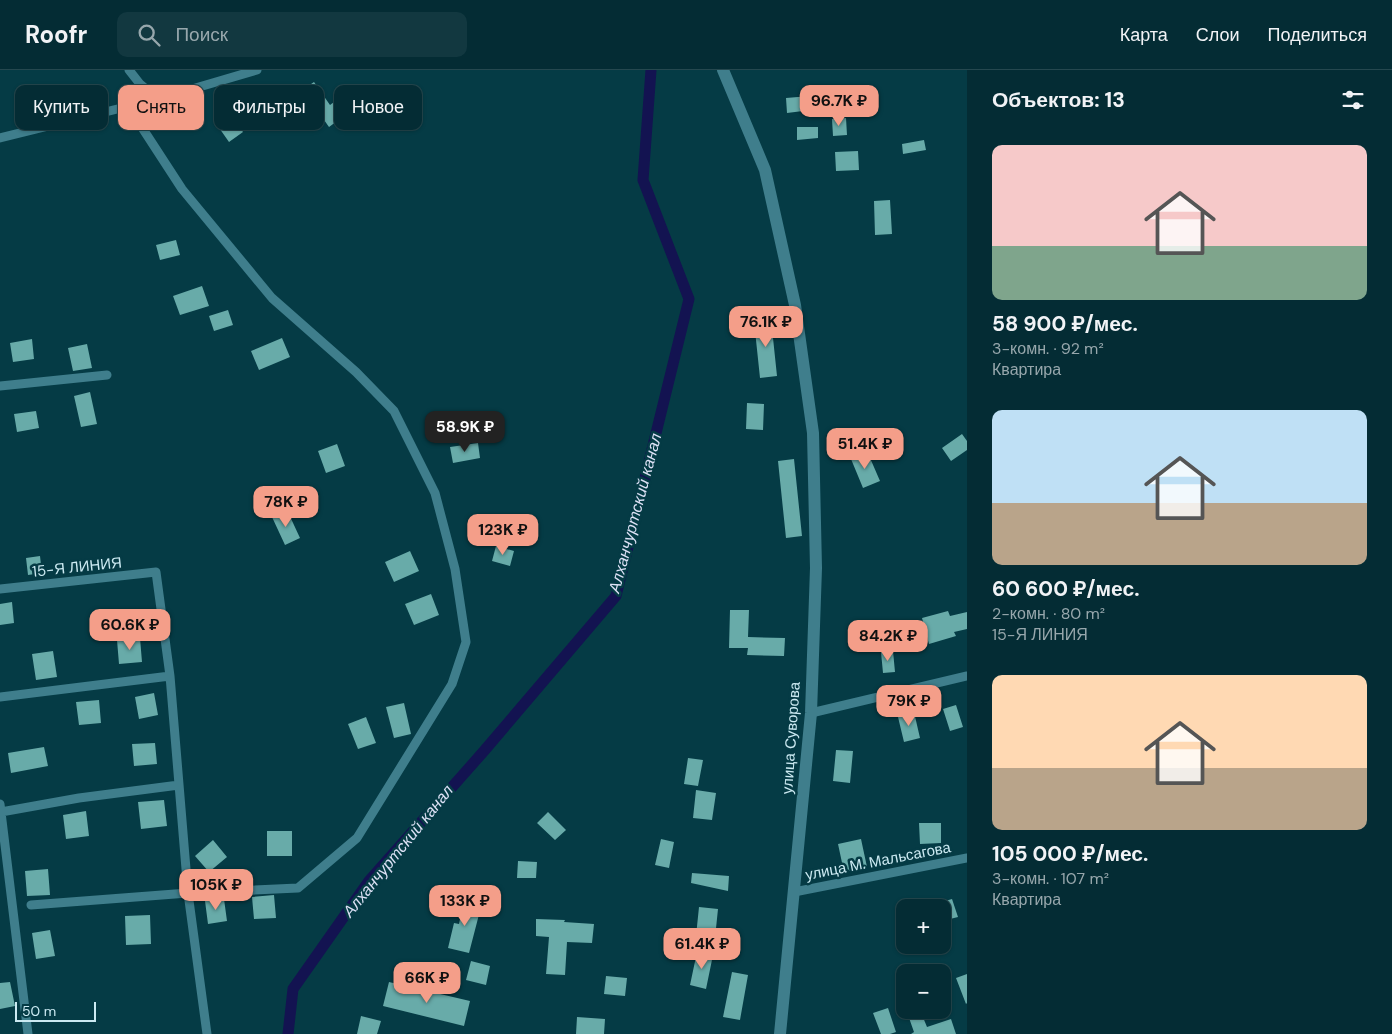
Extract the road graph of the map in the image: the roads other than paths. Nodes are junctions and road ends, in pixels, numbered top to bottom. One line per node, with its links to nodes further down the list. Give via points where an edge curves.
1 (129, 70): 4 (street)
2 (257, 70): 5 (street)
3 (723, 70): 15 (main road, улица Суворова, via 765,170 796,304 813,443 816,568)
4 (141, 85)
5 (204, 86)
6 (118, 109): 8 (street)
7 (144, 130): 20 (street, via 182,189 272,298 356,372 394,411 435,492 455,569 466,642 452,684 357,838 298,888)
8 (0, 138)
9 (107, 375): 10 (street)
10 (0, 386)
11 (0, 589): 12 (street, 15-Я ЛИНИЯ, via 156,572)
12 (170, 676): 14 (street); 16 (street)
13 (967, 676): 15 (street)
14 (0, 697)
15 (811, 713): 19 (main road, улица Суворова)
16 (179, 785): 17 (street); 20 (street)
17 (0, 808): 22 (street)
18 (967, 858): 19 (street, улица М. Мальсагова)
19 (794, 892): 24 (main road, улица Суворова)
20 (188, 894): 21 (street); 23 (street)
21 (31, 905)
22 (28, 1034)
23 (207, 1034)
24 (780, 1034)

